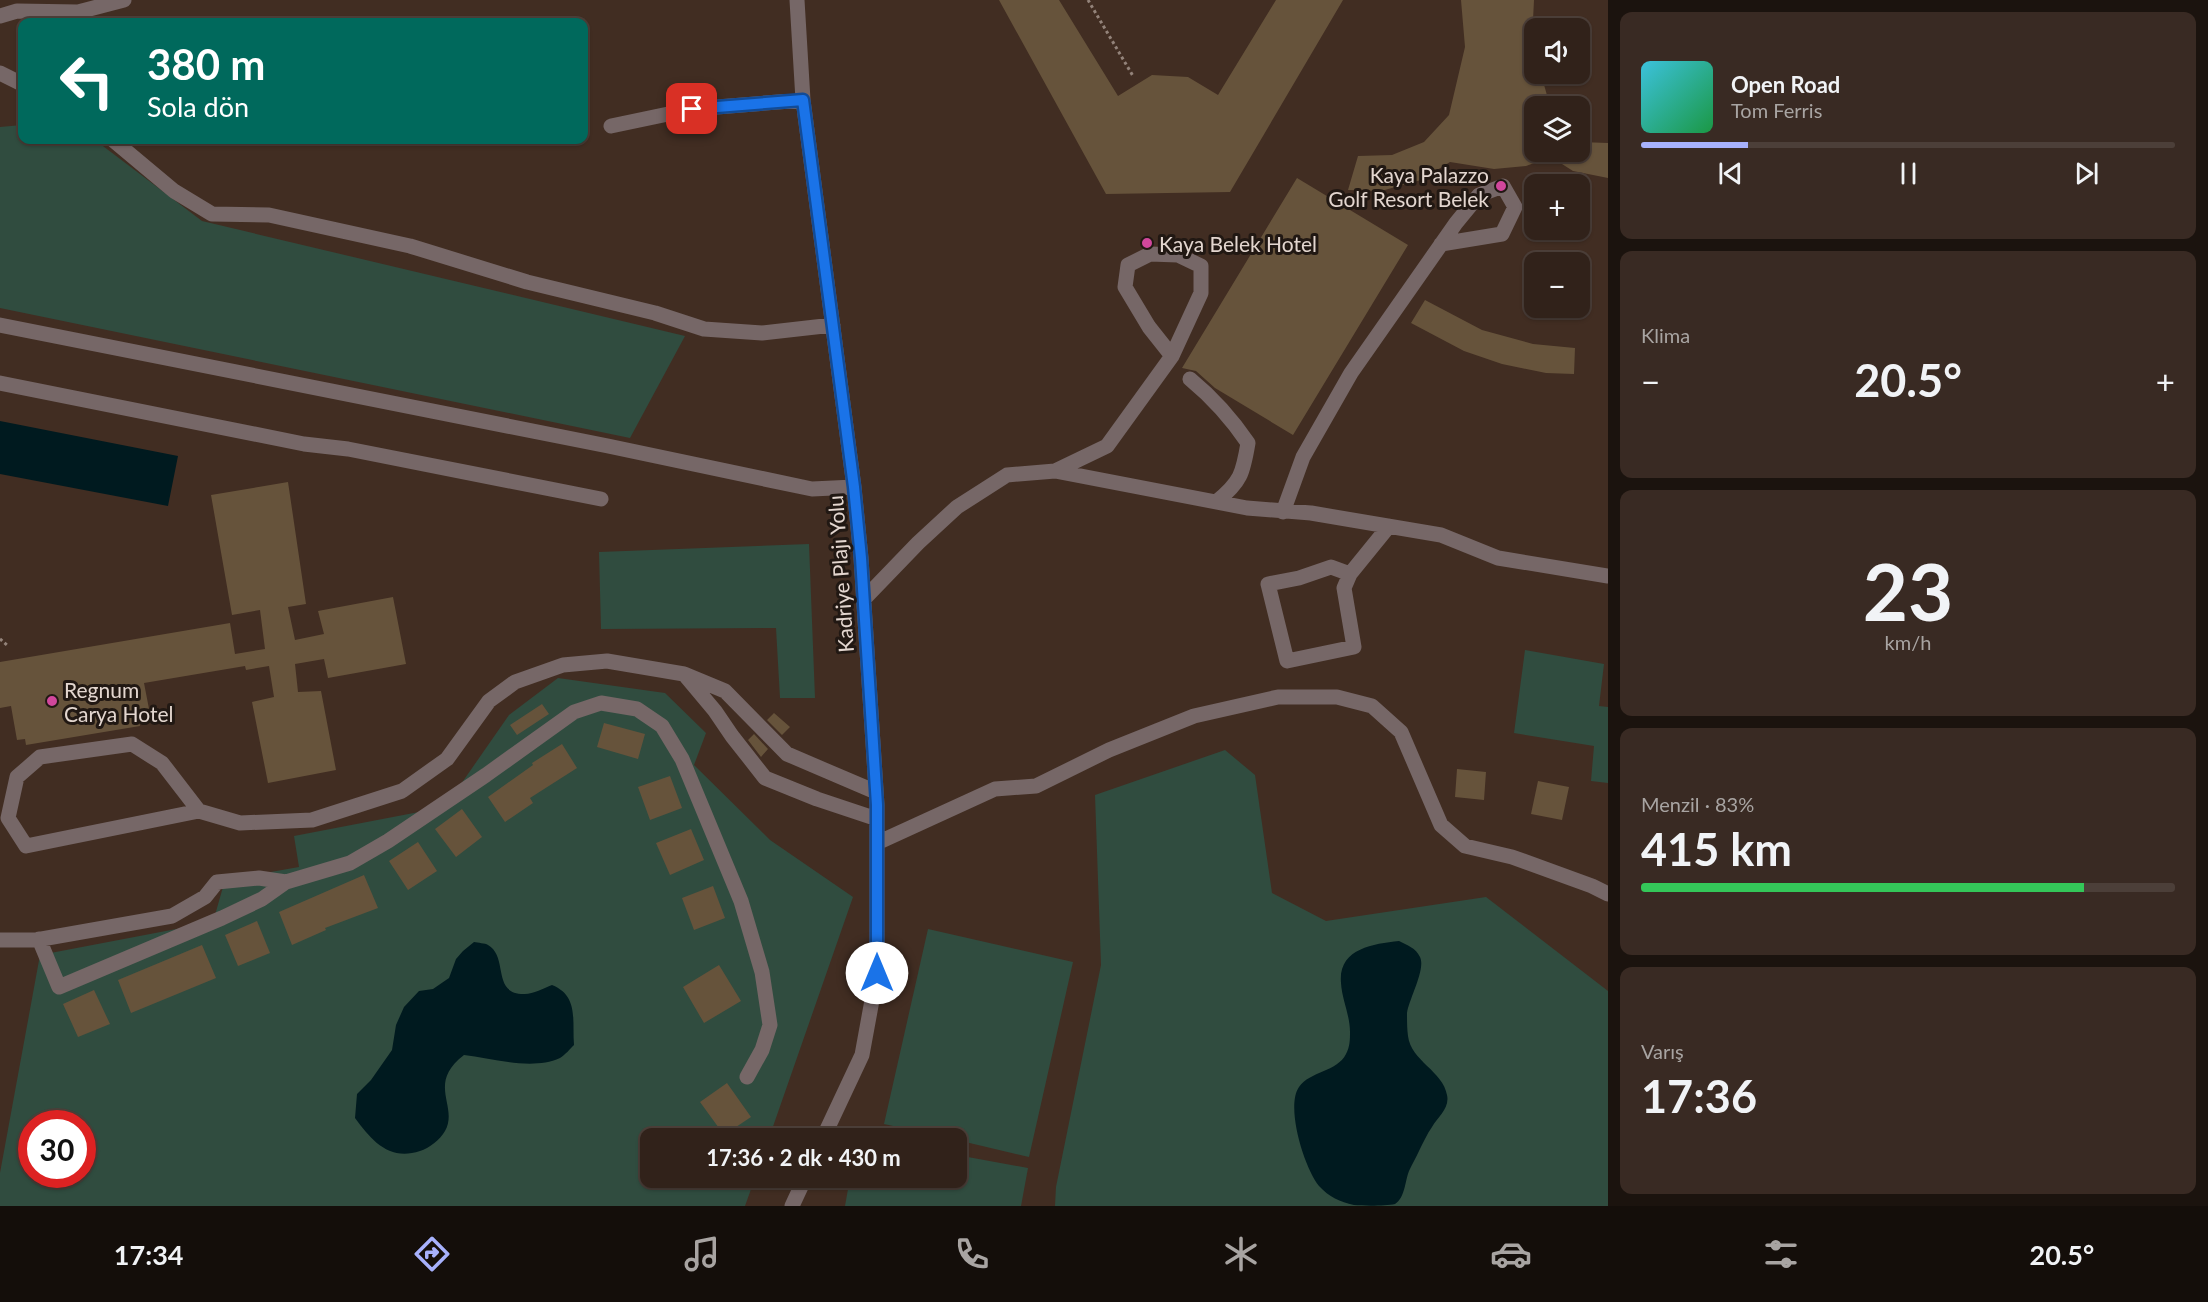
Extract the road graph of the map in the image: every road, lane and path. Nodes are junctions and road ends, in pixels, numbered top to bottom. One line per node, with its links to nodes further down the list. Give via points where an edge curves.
1 (124, 0): 4 (street, via 78,12 17,11)
2 (797, 0): 8 (street, Kadriye Plajı Yolu)
3 (1088, 0): 6 (path)
4 (0, 16)
5 (0, 73): 7 (street)
6 (1133, 76)
7 (18, 82)
8 (803, 100): 9 (street, via 692,109); 13 (street, Kadriye Plajı Yolu)
9 (611, 126)
10 (118, 144): 13 (street, via 174,191 212,214 269,215 410,246 527,282 704,328 762,333)
11 (1441, 244): 11 (street, via 1479,195 1503,186 1515,207 1502,234); 21 (street, via 1351,373 1303,457)
12 (0, 324): 18 (street, via 812,489)
13 (833, 325): 18 (street, Kadriye Plajı Yolu)
14 (1172, 356): 14 (street, via 1125,287 1128,265 1150,254 1178,255 1201,266 1201,293); 17 (street, via 1107,446)
15 (1190, 379): 20 (street, via 1232,419 1248,443 1244,467 1234,488)
16 (0, 383): 19 (street)
17 (1055, 471): 20 (street); 25 (street, via 1007,475 957,507)
18 (854, 487): 25 (street, Kadriye Plajı Yolu)
19 (601, 500)
20 (1216, 502): 21 (street)
21 (1283, 512): 22 (street)
22 (1389, 526): 23 (street); 24 (street, via 1441,535 1498,558)
23 (1350, 574): 23 (street, via 1344,588 1354,647 1287,661 1268,584 1331,567)
24 (1608, 576)
25 (864, 599): 29 (street, Kadriye Plajı Yolu)
26 (0, 639): 27 (path)
27 (8, 646)
28 (684, 674): 29 (street, via 725,691 788,754); 30 (street, via 607,661 563,665 515,682 489,701 447,759 402,791 312,820 240,823); 31 (street, via 765,778)
29 (876, 792): 31 (street, Kadriye Plajı Yolu)
30 (199, 811): 32 (street, via 26,846); 32 (street, via 162,763 132,744 40,757 17,777)
31 (877, 819): 33 (street, Kadriye Plajı Yolu)
32 (4, 824)
33 (877, 843): 35 (street, via 995,789 1035,786 1194,716 1278,698 1337,697 1372,706 1401,732 1441,825 1465,846 1512,857); 39 (street, Kadriye Plajı Yolu, via 877,973 862,1055)
34 (286, 882): 36 (street, via 260,878 217,882 205,897 172,916); 36 (street, via 262,899 222,918 59,987); 38 (street, via 350,863 486,775 574,712 601,703 637,709 662,726 682,759 741,901 759,962 770,1025)
35 (1608, 894)
36 (39, 939): 37 (street)
37 (0, 940)
38 (747, 1077)
39 (828, 1128)
40 (800, 1188): 41 (street)
41 (792, 1206)

